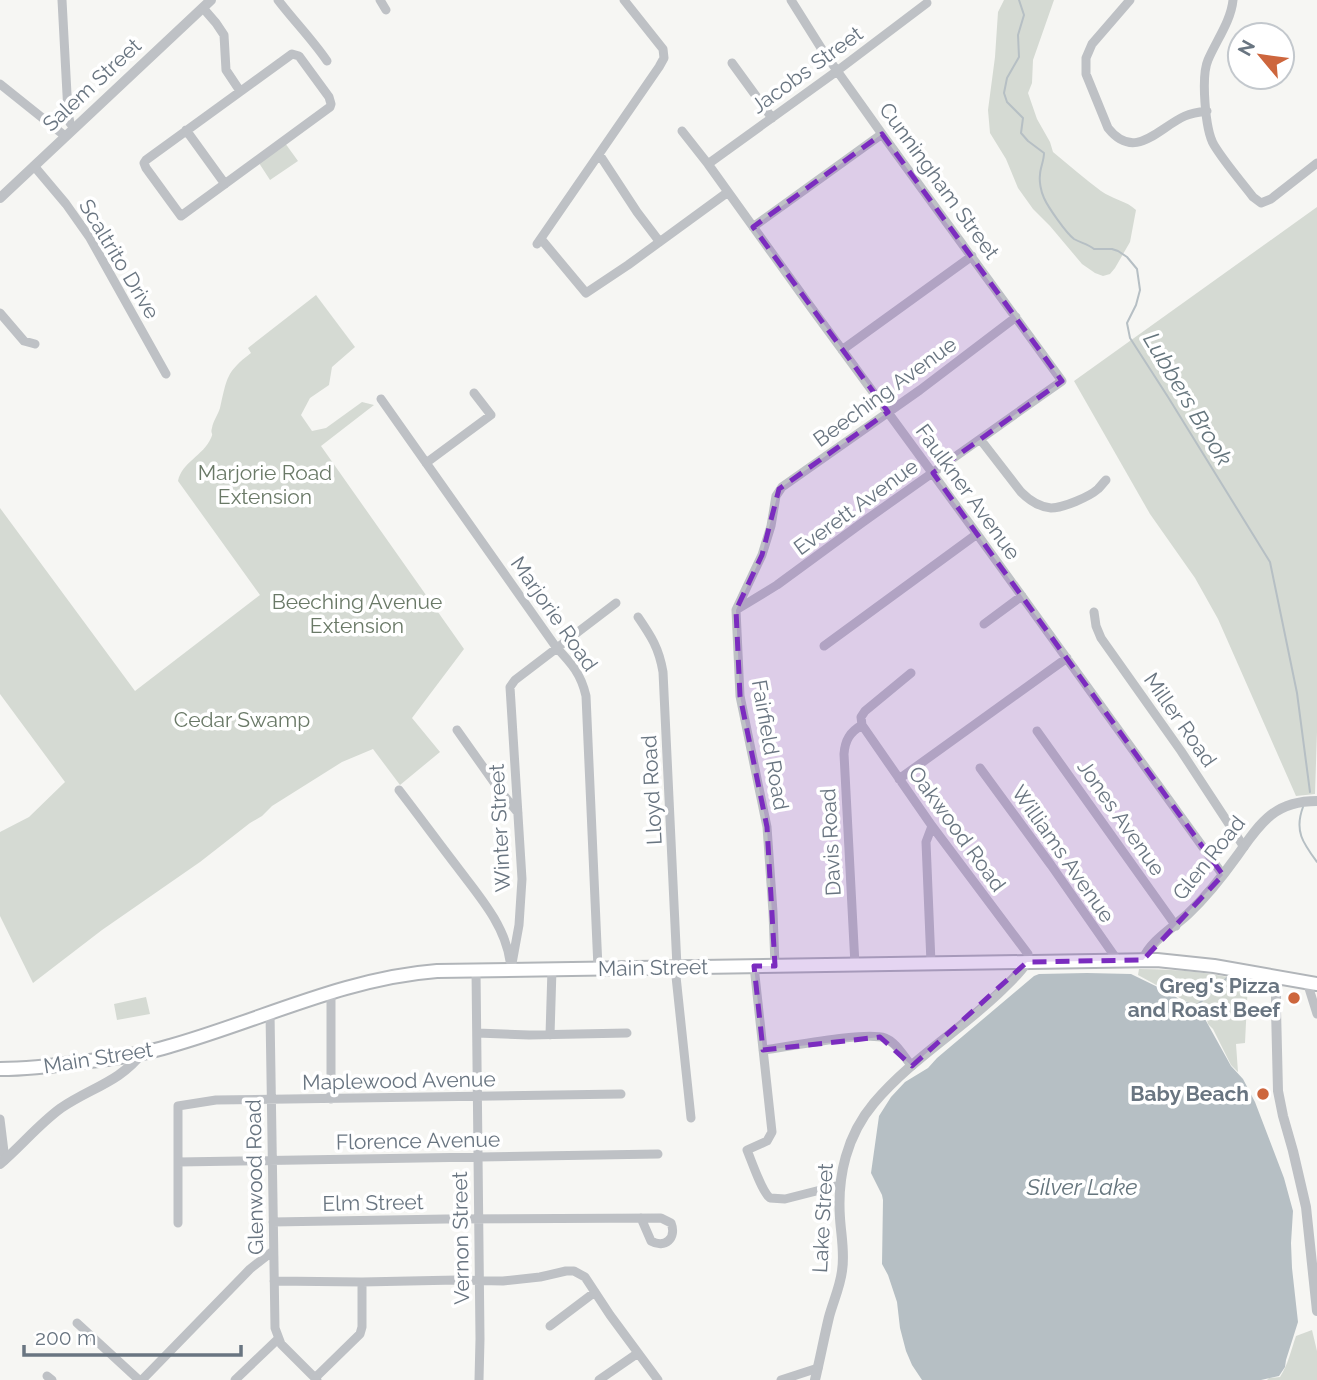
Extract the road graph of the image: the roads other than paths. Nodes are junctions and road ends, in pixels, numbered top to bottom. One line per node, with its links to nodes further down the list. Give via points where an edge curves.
1 (62, 0): 20 (street)
2 (278, 0): 11 (street)
3 (380, 0): 10 (street)
4 (624, 0): 22 (street, via 663,49 664,58)
5 (791, 0): 13 (street, Cunningham Street)
6 (1130, 0): 16 (street, via 1092,44 1085,62 1108,128 1122,140 1142,142 1185,116)
7 (1233, 0): 16 (street, via 1205,66)
8 (927, 3): 13 (street, Jacobs Street)
9 (207, 4): 15 (street, via 224,35 226,70); 20 (street, Salem Street)
10 (386, 10)
11 (327, 61)
12 (732, 63): 17 (street)
13 (837, 71): 17 (street, Jacobs Street); 21 (street, Cunningham Street)
14 (0, 84): 20 (street)
15 (240, 91): 18 (street); 26 (street, via 295,53 331,103)
16 (1207, 111): 23 (street, via 1214,144 1261,203)
17 (772, 118): 24 (street, Jacobs Street)
18 (186, 130): 26 (street); 26 (street, via 148,158 146,168 181,216)
19 (682, 131): 24 (street, Faulkner Avenue)
20 (70, 132): 25 (street, Salem Street)
21 (882, 134): 29 (street); 31 (street, Cunningham Street)
22 (599, 154): 30 (street); 30 (street, via 539,241 585,293)
23 (1317, 163)
24 (708, 164): 27 (street, Faulkner Avenue)
25 (34, 166): 28 (street, Salem Street); 36 (street, Scaltrito Drive, via 90,239)
26 (225, 184)
27 (727, 192): 29 (street, Faulkner Avenue); 30 (street)
28 (0, 198)
29 (753, 227): 35 (street, Faulkner Avenue)
30 (659, 241)
31 (972, 256): 33 (street, Cunningham Street); 35 (street)
32 (0, 313): 34 (street, via 24,341)
33 (1016, 317): 37 (street, Cunningham Street); 40 (street, Beeching Avenue)
34 (35, 344)
35 (842, 350): 40 (street, Faulkner Avenue)
36 (166, 374)
37 (1062, 381): 41 (street, Everett Avenue)
38 (474, 393): 42 (street, via 491,415)
39 (381, 399): 42 (street, Marjorie Road)
40 (888, 412): 43 (street, Faulkner Avenue); 45 (street, Beeching Avenue, via 782,486)
41 (980, 439): 43 (street, Everett Avenue); 44 (street, via 1021,492 1042,506 1070,503 1098,490)
42 (426, 463): 54 (street, Marjorie Road)
43 (933, 473): 46 (street, Faulkner Avenue); 49 (street, Everett Avenue)
44 (1106, 480)
45 (776, 496): 49 (street, Fairfield Road, via 762,555)
46 (977, 534): 47 (street, Faulkner Avenue); 53 (street)
47 (1022, 596): 52 (street); 55 (street, Faulkner Avenue)
48 (616, 603): 54 (street)
49 (736, 610): 75 (street, Fairfield Road, via 740,696 767,827)
50 (1094, 612): 66 (street, Miller Road, via 1101,638)
51 (638, 617): 76 (street, Lloyd Road, via 656,644 663,672)
52 (984, 624)
53 (824, 646)
54 (556, 647): 64 (street, Winter Street, via 509,690); 77 (street, Marjorie Road, via 580,675 586,696)
55 (1067, 658): 61 (street); 67 (street, Faulkner Avenue)
56 (911, 673): 57 (street, via 862,714)
57 (862, 725): 61 (street, Oakwood Road); 73 (street, Davis Road, via 848,738 845,754)
58 (457, 730): 64 (street)
59 (1037, 731): 68 (street, Jones Avenue)
60 (980, 768): 70 (street, Williams Avenue)
61 (899, 779): 65 (street, Oakwood Road)
62 (399, 790): 80 (street, via 500,928)
63 (1317, 801): 66 (street, Glen Road, via 1297,802 1276,811)
64 (518, 813): 80 (street, Winter Street, via 522,893)
65 (932, 826): 71 (street, Oakwood Road, via 1028,954); 72 (street, via 926,842)
66 (1244, 846): 67 (street, Glen Road)
67 (1223, 875): 68 (street, Glen Road)
68 (1176, 926): 69 (street, Glen Road, via 1150,947)
69 (1143, 960): 70 (main road, Main Street); 81 (main road, Main Street, via 1198,963)
70 (1118, 961): 71 (main road, Main Street)
71 (1027, 962): 72 (main road, Main Street); 91 (street, Lake Street, via 986,1005)
72 (931, 963): 73 (main road, Main Street)
73 (855, 965): 75 (main road, Main Street)
74 (754, 966): 75 (main road, Main Street); 76 (main road, Main Street); 89 (street)
75 (775, 966)
76 (676, 967): 77 (main road, Main Street); 97 (street, Lloyd Road)
77 (598, 968): 78 (main road, Main Street)
78 (552, 969): 80 (main road, Main Street); 88 (street)
79 (476, 970): 80 (main road, Main Street); 83 (main road, Main Street, via 405,974); 86 (street, Vernon Street)
80 (510, 970)
81 (1279, 977): 82 (main road, Main Street); 114 (street, via 1278,1091 1306,1207)
82 (1312, 983): 85 (street)
83 (331, 993): 84 (main road, Main Street); 95 (street)
84 (270, 1013): 90 (main road, Main Street); 96 (street, Glenwood Road)
85 (1317, 1014)
86 (477, 1033): 88 (street); 94 (street, Vernon Street)
87 (626, 1033): 88 (street)
88 (550, 1035)
89 (763, 1050): 91 (street, via 880,1037 895,1045); 104 (street, via 772,1133 767,1141 747,1150 764,1193 785,1199)
90 (142, 1053): 92 (main road, Main Street); 101 (street, via 118,1076 60,1109)
91 (912, 1066): 104 (street, Lake Street, via 861,1122 846,1153)
92 (0, 1069)
93 (621, 1094): 94 (street, Maplewood Avenue)
94 (477, 1097): 95 (street, Maplewood Avenue); 100 (street, Vernon Street)
95 (331, 1099): 96 (street, Maplewood Avenue)
96 (271, 1100): 102 (street, Glenwood Road); 103 (street, Maplewood Avenue, via 216,1100 178,1106)
97 (691, 1118)
98 (0, 1119): 101 (street)
99 (658, 1154): 100 (street, Florence Avenue)
100 (478, 1158): 102 (street, Florence Avenue); 106 (street, Vernon Street)
101 (2, 1162)
102 (272, 1162): 103 (street, Florence Avenue); 107 (street, Glenwood Road)
103 (178, 1163): 108 (street)
104 (840, 1185): 119 (street, Lake Street, via 842,1270)
105 (641, 1218): 106 (street, Elm Street)
106 (479, 1219): 107 (street, Elm Street); 111 (street, Vernon Street)
107 (273, 1222): 109 (street, Glenwood Road)
108 (178, 1223)
109 (273, 1251): 110 (street, Glenwood Road); 121 (street)
110 (274, 1281): 112 (street); 117 (street, Glenwood Road)
111 (479, 1281): 112 (street); 113 (street, via 527,1279 571,1270 581,1274); 123 (street, Vernon Street)
112 (362, 1282): 120 (street, via 360,1334)
113 (595, 1292): 116 (street); 118 (street)
114 (1317, 1311)
115 (77, 1323): 121 (street)
116 (550, 1326)
117 (278, 1339): 120 (street); 122 (street)
118 (638, 1353): 124 (street); 125 (street)
119 (817, 1374): 126 (street)
120 (316, 1379)
121 (140, 1380)
122 (235, 1380)
123 (479, 1380)
124 (599, 1380)
125 (658, 1380)
126 (781, 1380)

